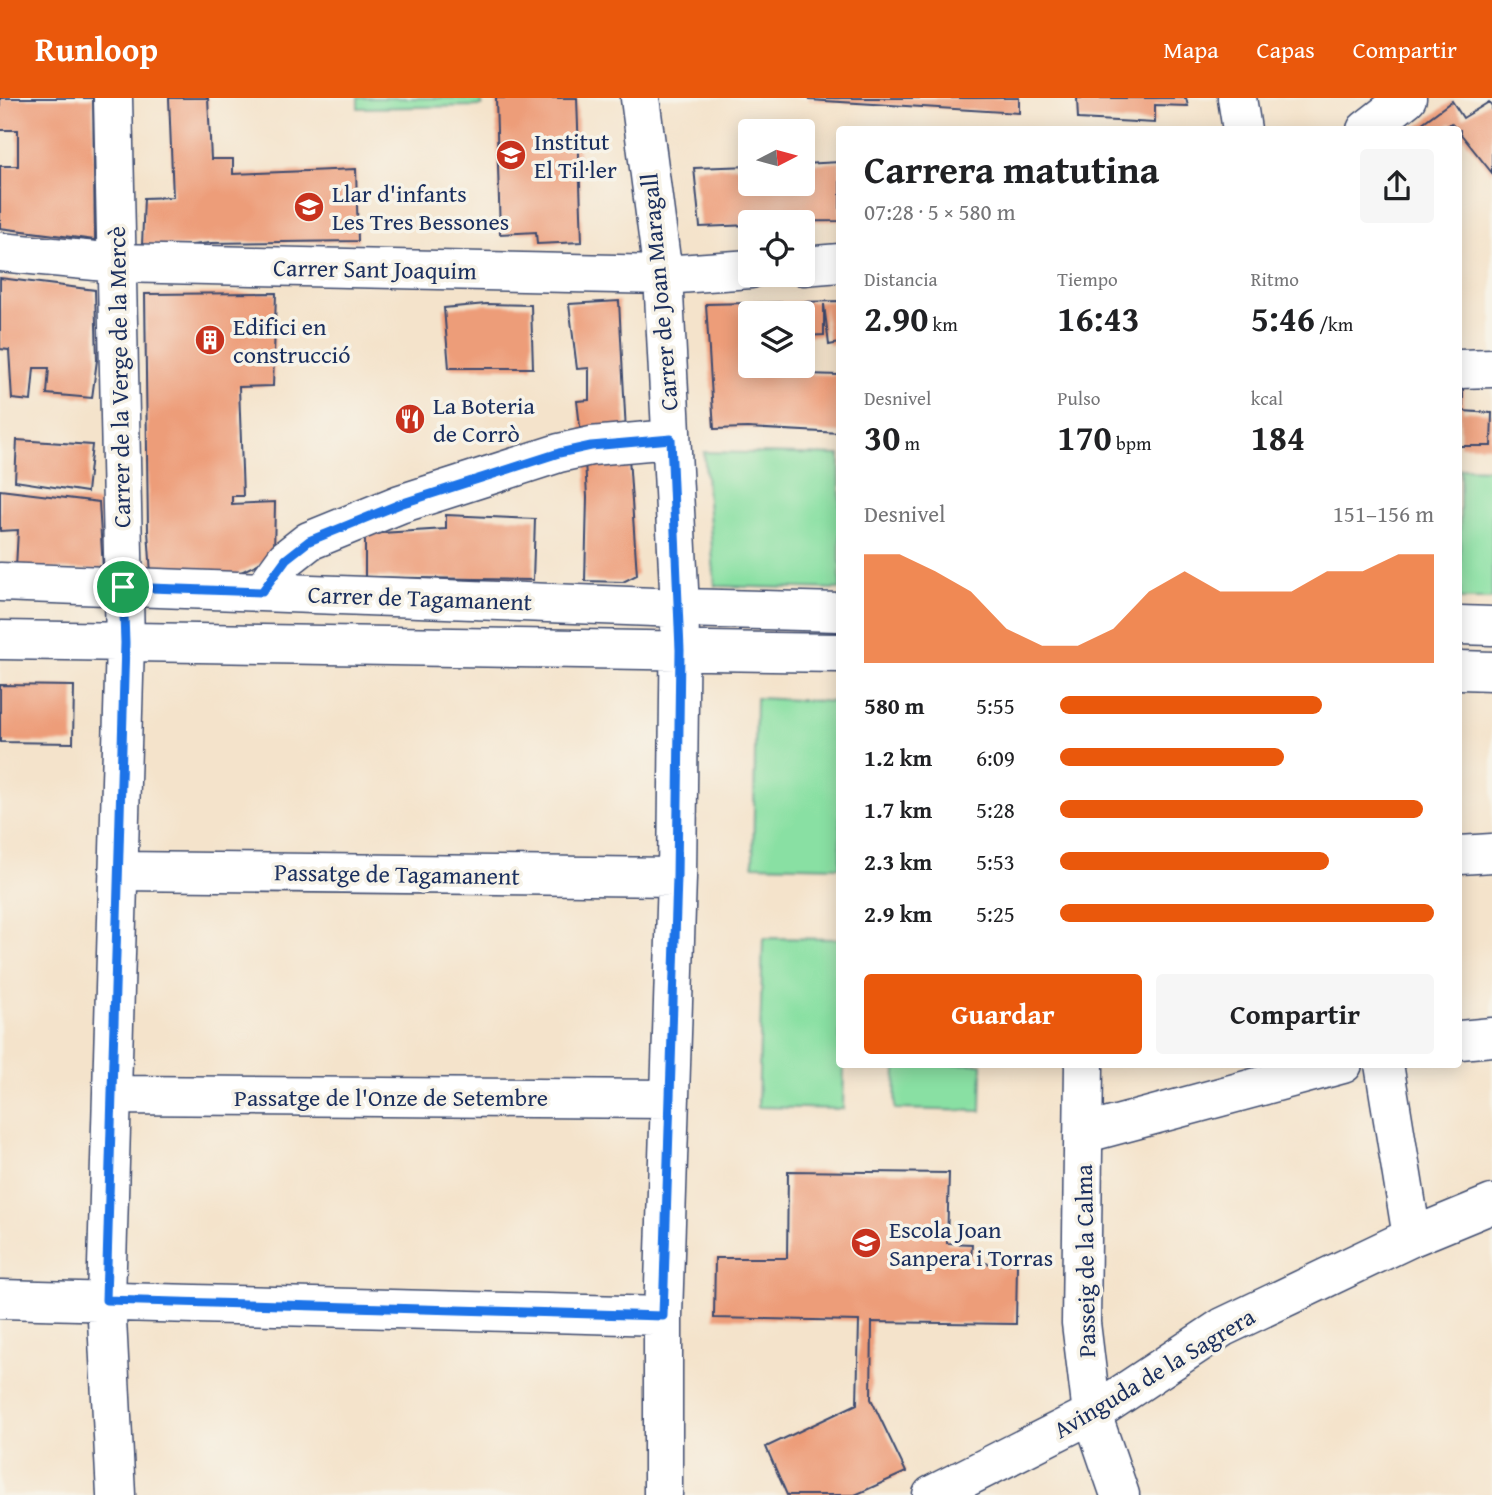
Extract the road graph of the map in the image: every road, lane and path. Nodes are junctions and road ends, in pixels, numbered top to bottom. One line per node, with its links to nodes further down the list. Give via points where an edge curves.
1 (113, 98): 8 (street, Carrer de la Verge de la Mercè)
2 (640, 98): 12 (street, Carrer de Joan Maragall)
3 (1237, 98): 5 (street)
4 (1407, 98): 6 (street)
5 (1241, 126)
6 (1371, 126)
7 (0, 252): 8 (street, Carrer Sant Joaquim)
8 (117, 263): 12 (street, Carrer Sant Joaquim); 17 (street, Carrer de la Verge de la Mercè)
9 (836, 263): 10 (street)
10 (815, 265)
11 (738, 270): 12 (street, Carrer Sant Joaquim)
12 (663, 275): 15 (street, Carrer de Joan Maragall)
13 (1462, 369): 14 (street)
14 (1492, 369)
15 (671, 439): 18 (street, via 559,453 400,504 309,541 286,559); 19 (street, Carrer de Joan Maragall)
16 (0, 582): 17 (street, Carrer de Tagamanent)
17 (123, 587): 18 (street, Carrer de Tagamanent); 24 (street, Carrer de la Verge de la Mercè)
18 (262, 592): 19 (street, Carrer de Tagamanent)
19 (680, 608): 20 (street, Carrer de Tagamanent); 25 (street, Carrer de Joan Maragall)
20 (836, 612)
21 (1462, 625): 22 (street)
22 (1492, 626)
23 (0, 640): 24 (street, Carrer de Tagamanent)
24 (125, 643): 25 (street, Carrer de Tagamanent); 31 (street, Carrer de la Verge de la Mercè)
25 (680, 650): 26 (street, Carrer de Tagamanent); 32 (street, Carrer de Joan Maragall)
26 (836, 653)
27 (1462, 670): 28 (street)
28 (1492, 671)
29 (1492, 853): 30 (street)
30 (1462, 855)
31 (118, 871): 32 (street, Passatge de Tagamanent); 38 (street, Carrer de la Verge de la Mercè)
32 (677, 877): 39 (street, Carrer de Joan Maragall)
33 (1492, 1037): 34 (street)
34 (1462, 1040)
35 (1084, 1068): 40 (street, Passeig de la Calma)
36 (1328, 1068): 40 (street)
37 (1385, 1068): 42 (street)
38 (112, 1095): 39 (street, Passatge de l'Onze de Setembre); 44 (street, Carrer de la Verge de la Mercè)
39 (670, 1099): 45 (street, Carrer de Joan Maragall)
40 (1083, 1134): 46 (street, Passeig de la Calma, via 1081,1323)
41 (1492, 1204): 42 (street, Avinguda de la Sagrera)
42 (1412, 1237): 46 (street, Avinguda de la Sagrera, via 1223,1327)
43 (0, 1299): 44 (street)
44 (106, 1300): 45 (street); 47 (street, Carrer de la Verge de la Mercè)
45 (663, 1316): 48 (street, Carrer de Joan Maragall)
46 (1092, 1415): 49 (street, Avinguda de la Sagrera); 50 (street, Passeig de la Calma)
47 (116, 1495)
48 (663, 1495)
49 (932, 1495)
50 (1120, 1495)

